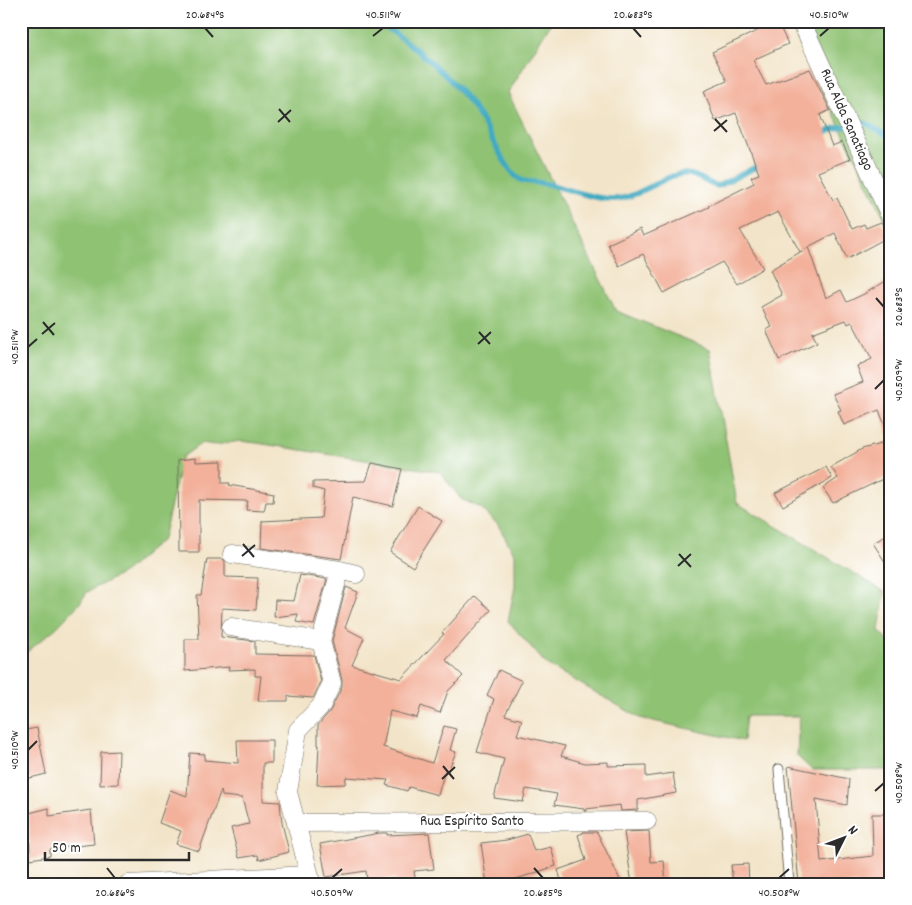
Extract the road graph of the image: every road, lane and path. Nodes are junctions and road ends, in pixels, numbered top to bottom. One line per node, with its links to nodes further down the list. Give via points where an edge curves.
1 (801, 21): 2 (street, Rua Alda Sanatiago)
2 (891, 218)
3 (232, 554): 5 (street, via 348,572)
4 (231, 627): 5 (street)
5 (321, 641): 8 (street, via 332,683 321,706 298,730 288,792)
6 (780, 769): 11 (lane)
7 (647, 821): 8 (street, Rua Espírito Santo)
8 (296, 823): 9 (street)
9 (310, 880): 10 (street)
10 (128, 884)
11 (789, 884)

